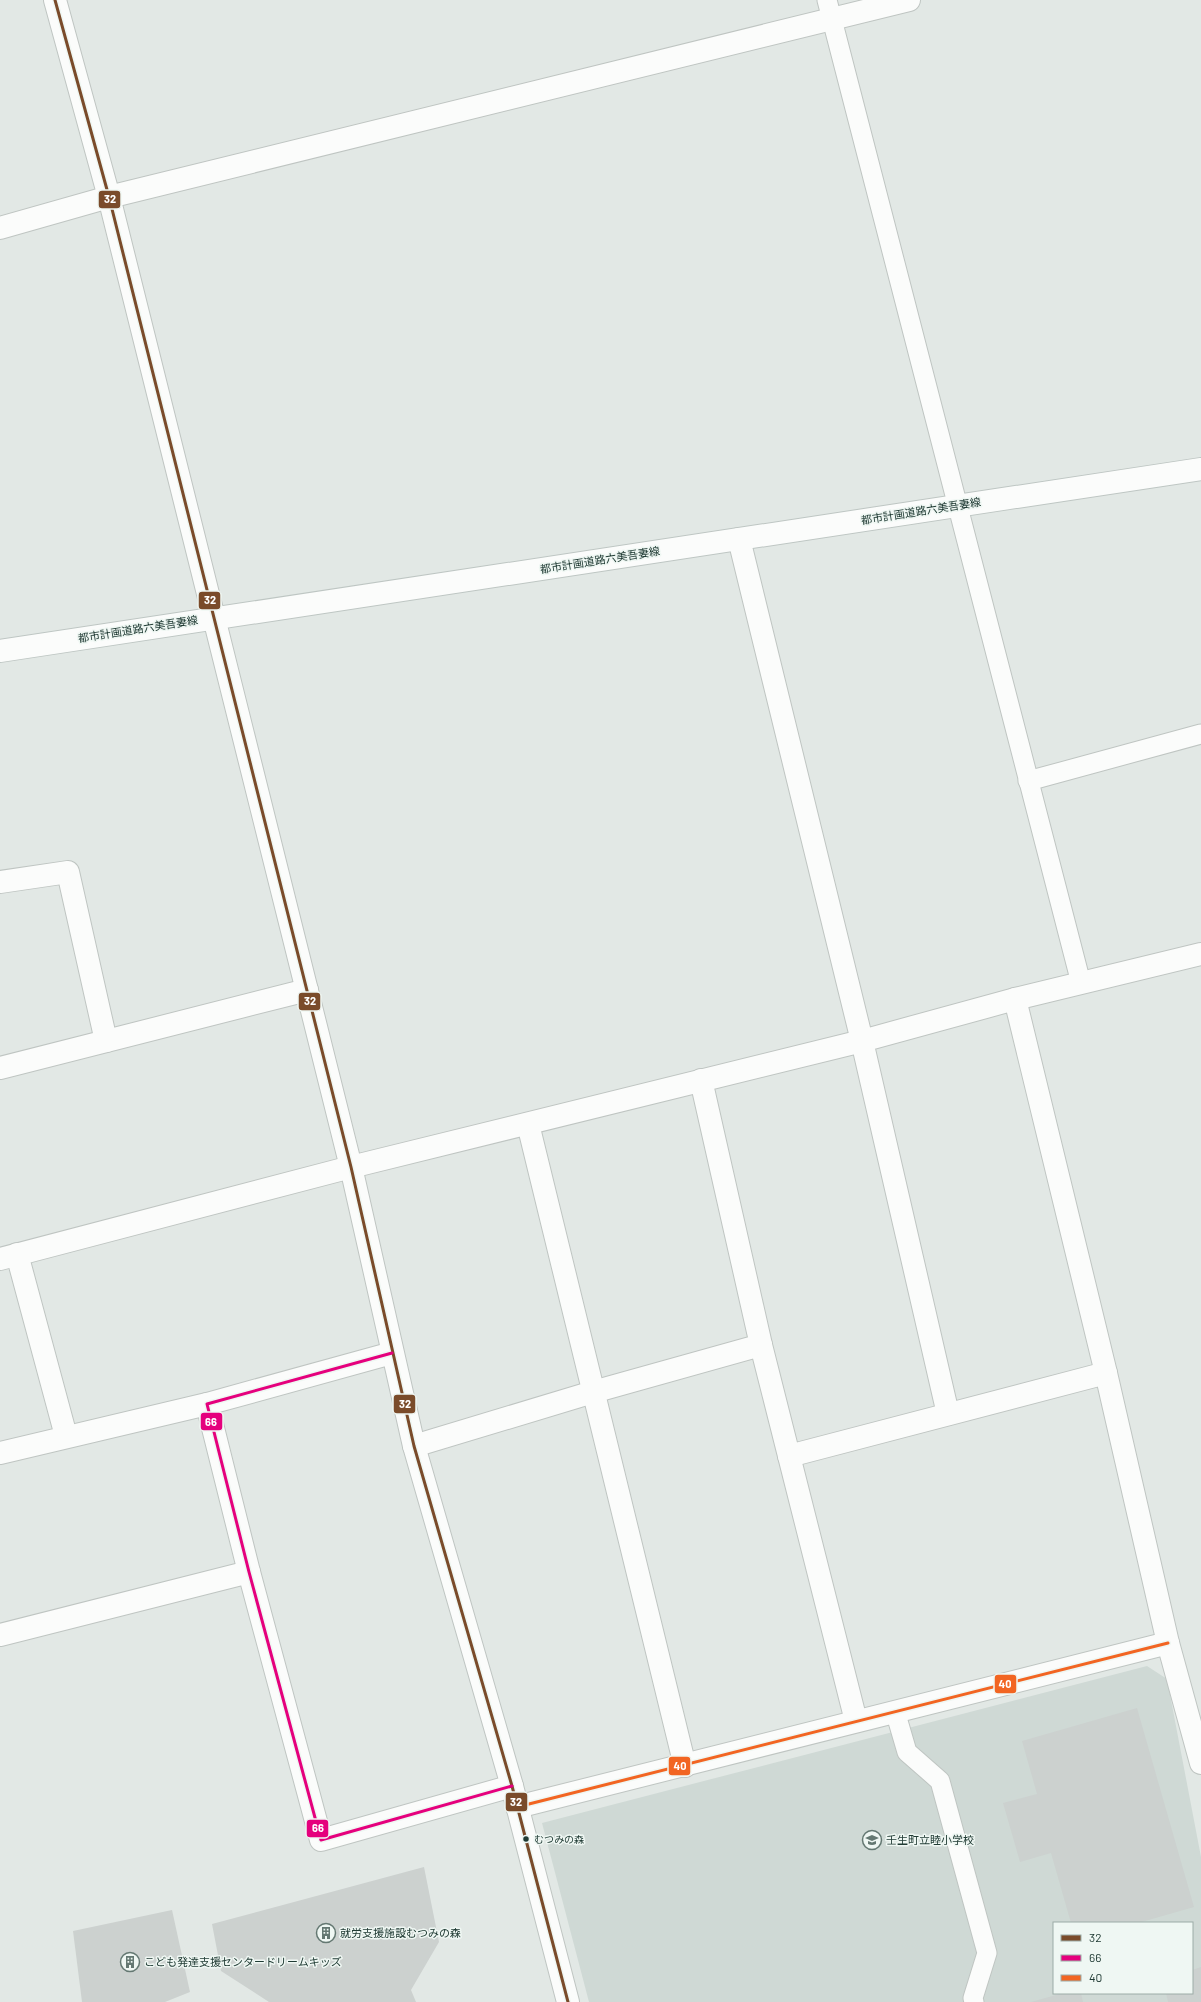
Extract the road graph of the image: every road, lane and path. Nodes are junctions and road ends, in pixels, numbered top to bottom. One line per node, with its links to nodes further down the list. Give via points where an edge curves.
1 (55, 0): 4 (street)
2 (909, 0): 3 (street)
3 (830, 10): 4 (street); 7 (lane)
4 (109, 197): 5 (street); 9 (street)
5 (0, 228)
6 (1201, 469): 7 (street, 都市計画道路六美吾妻線)
7 (958, 505): 8 (street, 都市計画道路六美吾妻線); 12 (lane)
8 (739, 539): 9 (street, 都市計画道路六美吾妻線); 19 (street)
9 (213, 618): 10 (street, 都市計画道路六美吾妻線); 16 (street)
10 (0, 651)
11 (1201, 734): 12 (lane)
12 (1028, 781): 15 (lane)
13 (0, 882): 18 (street, via 68,872)
14 (1201, 954): 15 (street)
15 (1081, 983): 17 (street)
16 (307, 990): 18 (street); 23 (street)
17 (1015, 999): 19 (street); 27 (street)
18 (106, 1041): 20 (street)
19 (862, 1041): 21 (street); 30 (street)
20 (0, 1068)
21 (701, 1080): 22 (street); 25 (street)
22 (528, 1124): 23 (street); 28 (street)
23 (351, 1167): 24 (street); 26 (street)
24 (8, 1257): 31 (street)
25 (761, 1345): 28 (street); 34 (street)
26 (392, 1353): 29 (street); 32 (street)
27 (1106, 1373): 30 (street); 37 (street)
28 (593, 1392): 32 (street); 41 (street)
29 (207, 1404): 31 (street); 35 (street)
30 (948, 1414): 34 (street)
31 (66, 1436): 33 (street)
32 (414, 1446): 42 (street)
33 (0, 1453)
34 (789, 1456): 39 (street)
35 (249, 1572): 36 (street); 42 (street, via 321,1840)
36 (0, 1635)
37 (1168, 1643): 38 (street); 40 (street)
38 (895, 1711): 39 (street); 45 (lane, via 907,1752 940,1781 985,1945 987,1953)
39 (856, 1721): 41 (street)
40 (1201, 1763)
41 (685, 1766): 43 (street)
42 (512, 1786): 43 (street)
43 (517, 1807): 44 (street)
44 (568, 2002)
45 (974, 2002)

